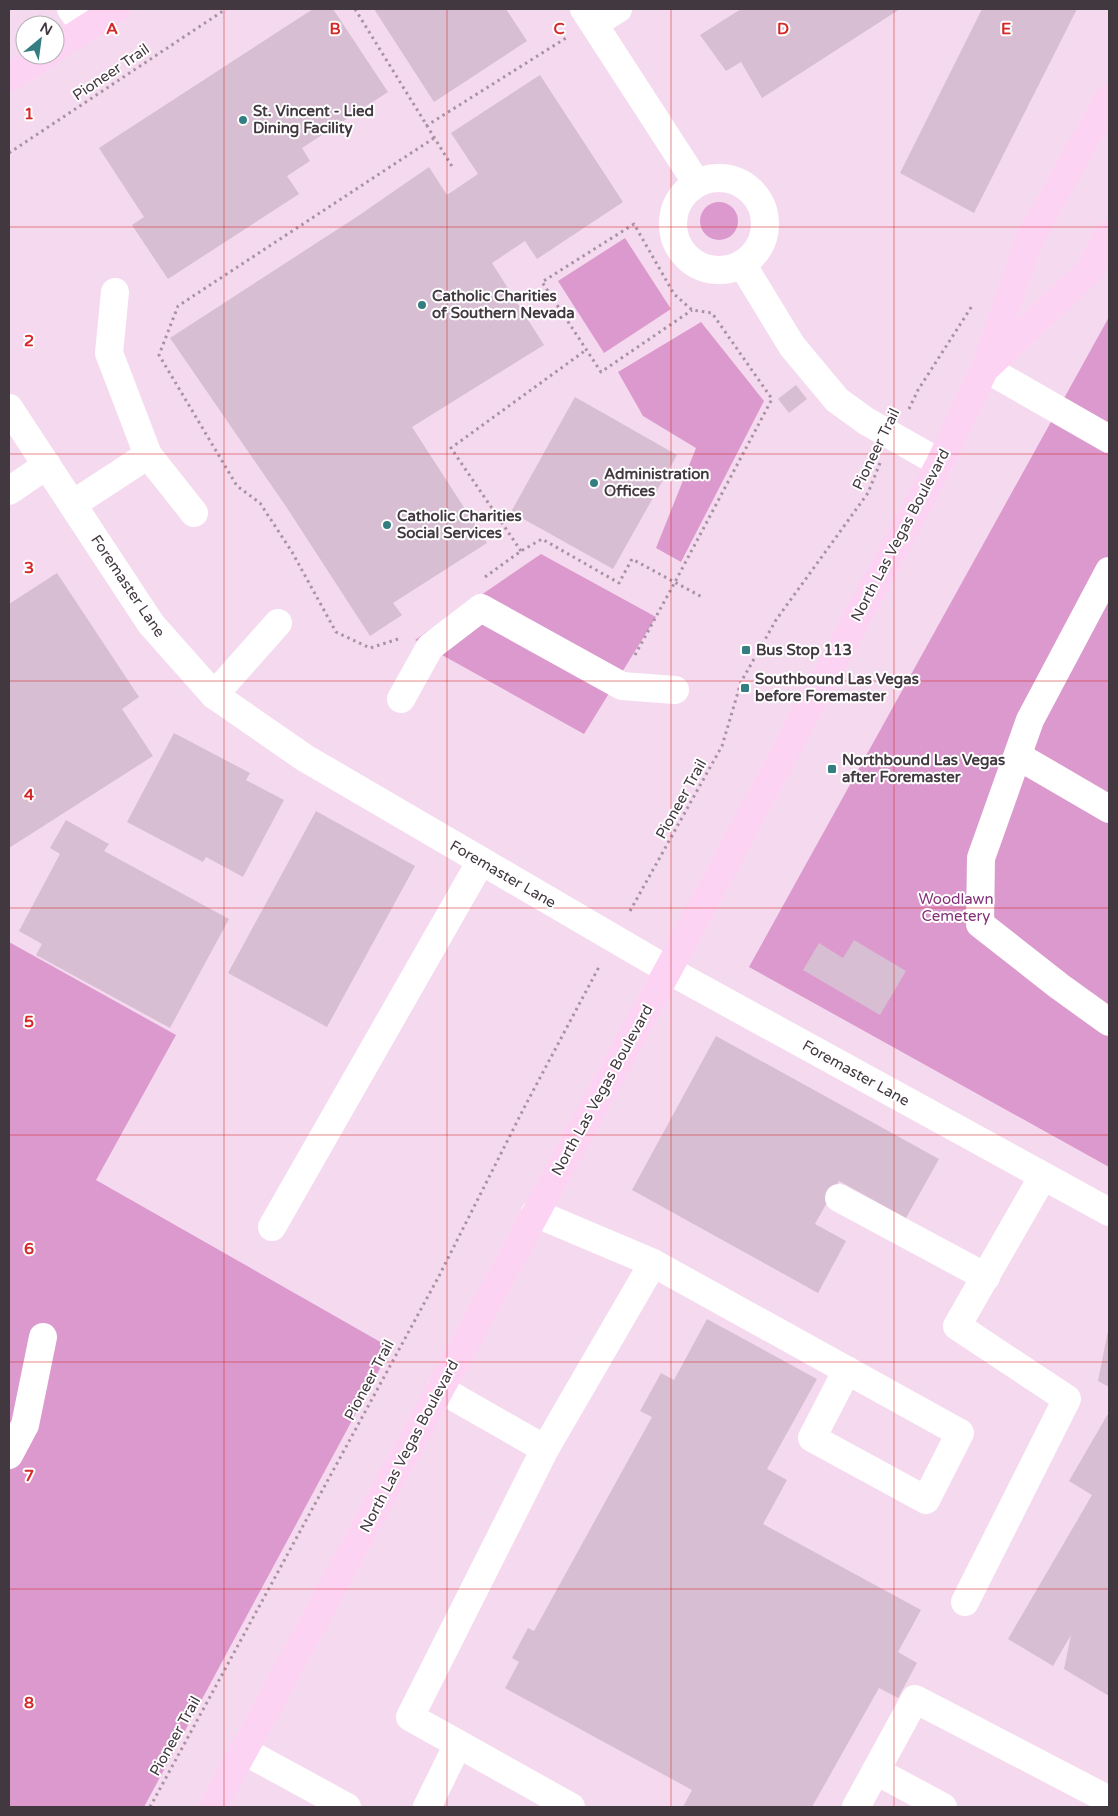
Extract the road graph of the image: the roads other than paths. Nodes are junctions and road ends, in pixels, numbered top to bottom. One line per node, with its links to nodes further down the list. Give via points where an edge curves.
1 (116, 9): 3 (main road)
2 (618, 9): 4 (street)
3 (79, 18): 5 (main road)
4 (583, 23): 9 (street)
5 (65, 36)
6 (29, 65): 7 (main road)
7 (9, 78)
8 (1109, 98): 13 (main road, North Las Vegas Boulevard, via 1029,240)
9 (696, 182): 11 (street, via 727,178 742,183 762,206 766,220 765,235 759,249); 11 (street, via 675,206 674,237 682,252 706,269 736,268)
10 (1109, 234): 13 (main road, North Las Vegas Boulevard, via 1089,270)
11 (742, 264): 17 (street, via 792,346 837,400 866,421)
12 (115, 292): 16 (street, via 109,353)
13 (985, 368): 15 (street); 17 (main road, North Las Vegas Boulevard)
14 (9, 408): 18 (street, Foremaster Lane)
15 (1109, 439)
16 (148, 455): 20 (street); 21 (street)
17 (940, 463): 30 (main road, North Las Vegas Boulevard)
18 (47, 465): 19 (street); 20 (street, Foremaster Lane)
19 (9, 491)
20 (73, 504): 25 (street, Foremaster Lane, via 151,624)
21 (194, 513)
22 (1109, 571): 27 (street, via 1030,720)
23 (278, 623): 25 (street)
24 (675, 690): 26 (street, via 622,686 481,608 430,647)
25 (214, 695): 29 (street, Foremaster Lane, via 305,758)
26 (401, 700)
27 (1018, 756): 28 (street); 31 (street, via 981,858 980,924)
28 (1109, 809)
29 (481, 861): 30 (street, Foremaster Lane); 36 (street)
30 (668, 970): 32 (street, Foremaster Lane); 35 (main road, North Las Vegas Boulevard)
31 (1109, 1022)
32 (1044, 1176): 34 (street, Foremaster Lane); 38 (street)
33 (839, 1198): 38 (street)
34 (1109, 1212)
35 (535, 1213): 37 (street); 41 (main road, North Las Vegas Boulevard)
36 (272, 1227)
37 (653, 1263): 40 (street); 42 (street)
38 (986, 1277): 44 (street, via 958,1326 1067,1399)
39 (43, 1336): 43 (street, via 25,1425)
40 (846, 1370): 40 (street, via 812,1438 926,1500 960,1433)
41 (440, 1389): 42 (street); 46 (main road, North Las Vegas Boulevard)
42 (545, 1449): 45 (street, via 410,1717)
43 (9, 1455)
44 (965, 1602)
45 (458, 1744): 51 (street); 52 (street)
46 (244, 1751): 49 (main road, North Las Vegas Boulevard); 50 (street)
47 (876, 1771): 48 (street, via 915,1699); 53 (street); 54 (street)
48 (1109, 1800)
49 (213, 1807)
50 (347, 1807)
51 (427, 1807)
52 (571, 1807)
53 (856, 1807)
54 (942, 1807)

